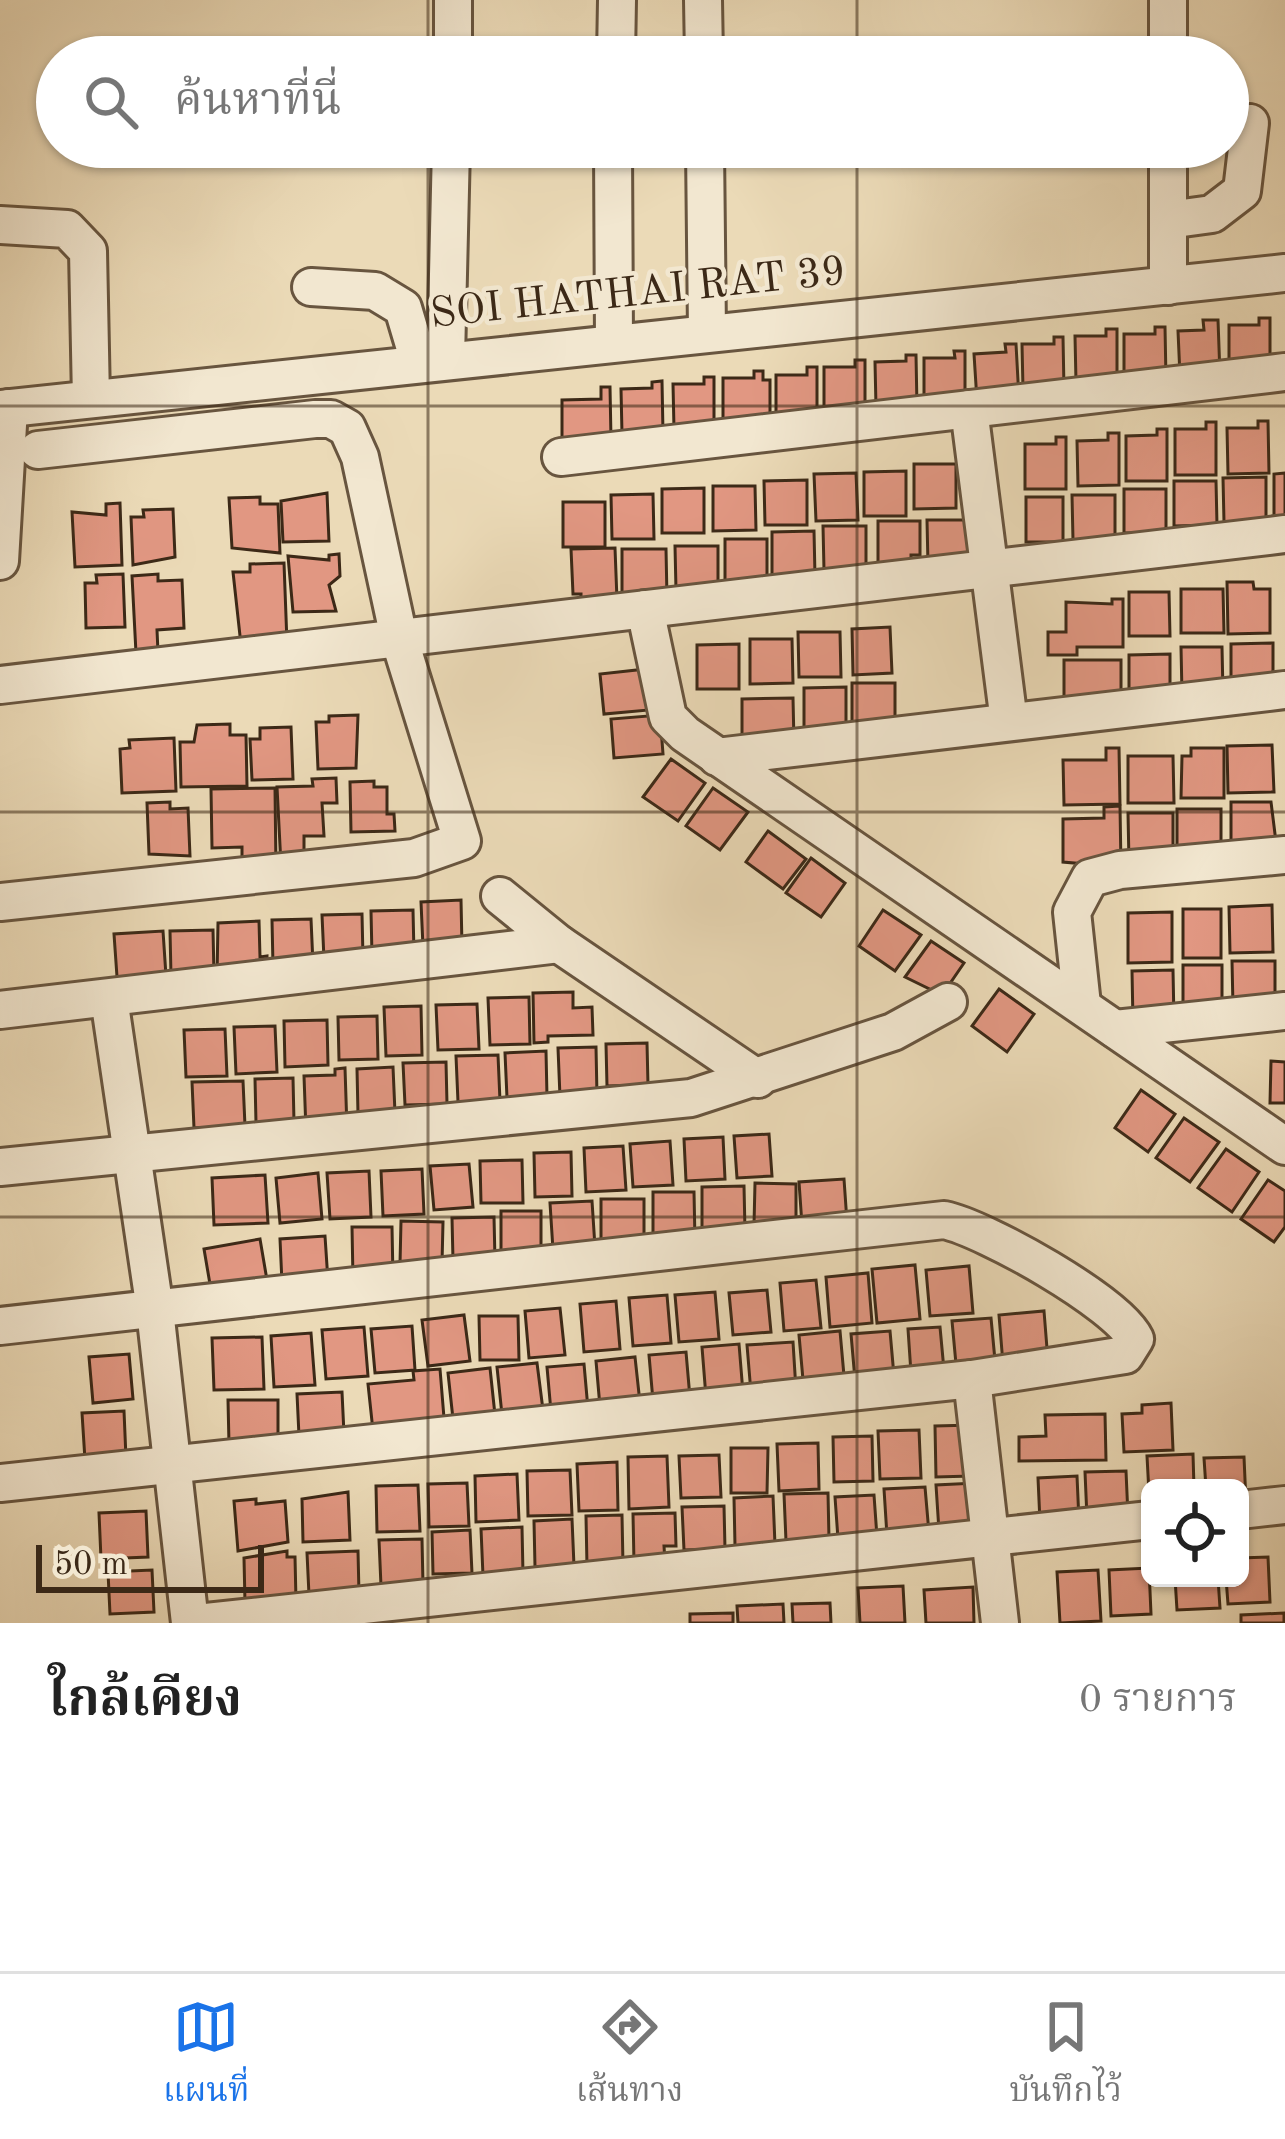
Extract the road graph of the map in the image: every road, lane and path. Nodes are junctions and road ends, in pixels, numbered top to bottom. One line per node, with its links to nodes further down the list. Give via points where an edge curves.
1 (453, 0): 5 (street)
2 (617, 0): 6 (street)
3 (703, 0): 7 (street)
4 (1168, 0): 8 (street)
5 (453, 36)
6 (616, 36)
7 (704, 36)
8 (1168, 36)
9 (1250, 123): 10 (street)
10 (1249, 132)
11 (449, 168): 23 (street)
12 (614, 168): 22 (street)
13 (705, 168): 21 (street)
14 (1168, 168): 16 (street)
15 (1245, 168): 16 (street, via 1242,191 1212,214)
16 (1168, 220): 19 (street)
17 (0, 225): 25 (street, via 67,229 88,251)
18 (1285, 273): 19 (street, SOI HATHAI RAT 39)
19 (1168, 286): 21 (street, SOI HATHAI RAT 39)
20 (311, 287): 23 (street, via 391,299)
21 (707, 332): 22 (street, SOI HATHAI RAT 39)
22 (614, 341): 23 (street, SOI HATHAI RAT 39)
23 (432, 361): 25 (street, SOI HATHAI RAT 39)
24 (1285, 372): 27 (street)
25 (91, 399): 26 (street, SOI HATHAI RAT 39)
26 (4, 408): 31 (street)
27 (969, 409): 29 (street); 32 (street)
28 (38, 450): 34 (street, via 331,419 347,428 360,457)
29 (561, 457)
30 (1285, 534): 32 (street)
31 (0, 561)
32 (990, 568): 33 (street); 37 (street)
33 (645, 609): 34 (street); 38 (street, via 668,717)
34 (399, 638): 35 (street); 41 (street, via 463,841 414,858)
35 (0, 685)
36 (1285, 690): 37 (street)
37 (1009, 722): 38 (street)
38 (717, 757): 45 (street)
39 (1285, 855): 45 (street, via 1090,878 1072,912)
40 (500, 896): 42 (street)
41 (0, 902)
42 (559, 944): 43 (street); 49 (street)
43 (110, 998): 46 (street); 51 (street)
44 (948, 1002): 49 (street, via 893,1032)
45 (1082, 1006): 48 (street)
46 (0, 1010)
47 (1285, 1011): 48 (street)
48 (1115, 1029): 50 (street)
49 (758, 1079): 51 (street, via 658,1102)
50 (1285, 1146)
51 (130, 1154): 52 (street); 53 (street)
52 (0, 1167)
53 (155, 1310): 54 (street); 55 (street, via 944,1220 971,1225 1123,1319 1135,1339 1126,1355); 56 (street)
54 (0, 1326)
55 (972, 1379): 56 (street); 61 (street)
56 (171, 1464): 57 (street); 62 (street)
57 (0, 1483)
58 (1285, 1505): 59 (street)
59 (1249, 1509)
60 (1141, 1521): 61 (street)
61 (991, 1537): 62 (street); 63 (street)
62 (194, 1623)
63 (1000, 1623)

